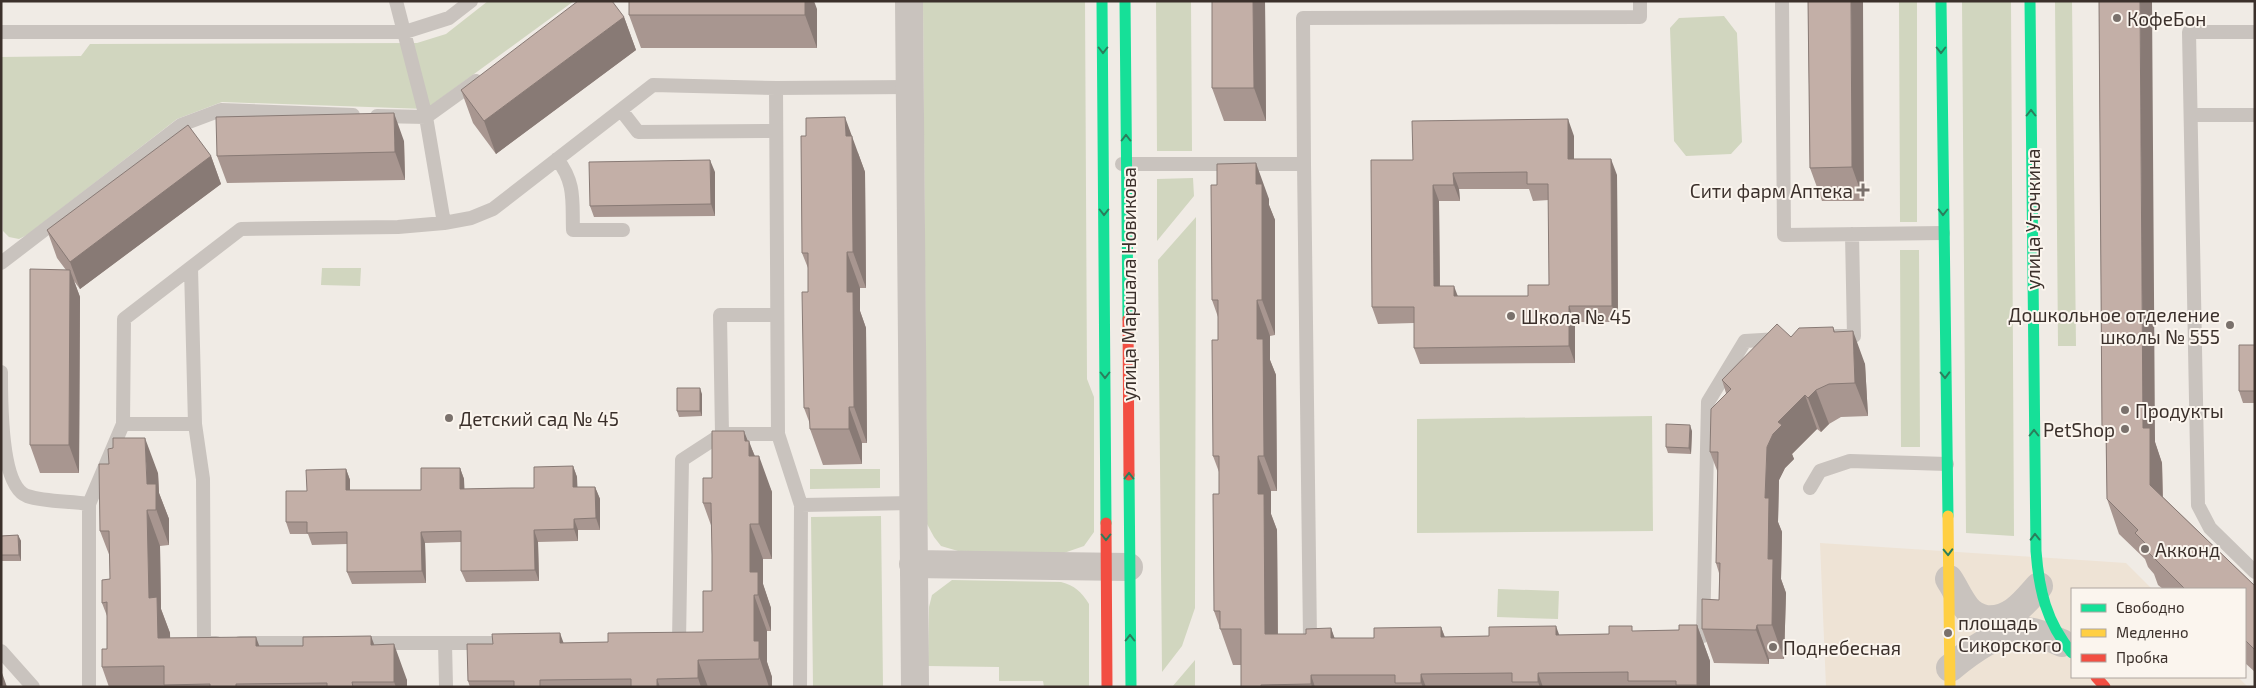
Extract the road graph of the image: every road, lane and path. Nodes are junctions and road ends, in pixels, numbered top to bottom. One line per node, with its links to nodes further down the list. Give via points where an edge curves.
1 (396, 1): 11 (lane)
2 (471, 1): 11 (lane, via 449,18)
3 (909, 1): 14 (street)
4 (1102, 1): 22 (street, улица Маршала Новикова, one-way to 22)
5 (1125, 1): 23 (street, улица Маршала Новикова, one-way to 5)
6 (1640, 1): 24 (lane, via 1640,17 1303,18)
7 (1782, 1): 28 (lane, via 1784,235)
8 (1941, 1): 27 (street, one-way to 27)
9 (2030, 1): 48 (street, улица Уточкина, one-way to 9, via 2034,482)
10 (1, 32): 11 (lane)
11 (405, 32): 19 (lane)
12 (2255, 32): 17 (lane, via 2189,32)
13 (490, 71): 19 (lane)
14 (909, 87): 15 (lane); 41 (street)
15 (776, 88): 16 (lane, via 653,86); 20 (lane)
16 (622, 110): 20 (lane, via 638,132); 21 (lane)
17 (2191, 115): 18 (lane); 46 (lane, via 2198,504 2210,528)
18 (2255, 115)
19 (426, 118): 25 (lane); 29 (lane, via 221,110 181,126)
20 (775, 131): 31 (lane)
21 (557, 159): 25 (lane, via 493,209 471,218); 26 (lane, via 567,172 572,188 573,230)
22 (1103, 164): 23 (lane); 45 (street, улица Маршала Новикова, one-way to 45)
23 (1127, 164): 24 (lane); 45 (street, улица Маршала Новикова, one-way to 23)
24 (1304, 164): 50 (lane, via 1310,639)
25 (444, 223): 30 (lane, via 241,230)
26 (623, 230)
27 (1943, 233): 28 (lane); 39 (street, one-way to 39)
28 (1852, 234): 32 (lane, via 1854,336)
29 (1, 263)
30 (191, 268): 35 (lane, via 124,320); 36 (lane)
31 (777, 314): 37 (lane, via 720,315); 38 (lane)
32 (1824, 337)
33 (1794, 338): 49 (lane, via 1744,341 1708,402 1703,636)
34 (1, 372): 42 (lane, via 2,458 13,488 26,496)
35 (123, 424): 36 (lane); 42 (lane)
36 (196, 424): 53 (lane, via 203,479 204,643)
37 (722, 434): 38 (lane); 51 (lane, via 682,460 679,642)
38 (778, 434): 43 (lane)
39 (1947, 464): 40 (lane, via 1850,461 1820,471); 47 (street, one-way to 47)
40 (1810, 488)
41 (913, 503): 43 (lane); 44 (street)
42 (89, 504): 58 (lane)
43 (801, 505): 60 (lane)
44 (913, 564): 45 (street); 61 (street)
45 (1118, 567): 62 (street, улица Маршала Новикова); 63 (street, улица Маршала Новикова, one-way to 45)
46 (2255, 572)
47 (1949, 580): 48 (street, via 1966,608 1978,618 1995,620 2010,616); 56 (street)
48 (2039, 586): 54 (street, улица Уточкина, via 2048,619)
49 (1664, 636)
50 (1330, 639)
51 (659, 642)
52 (523, 643): 53 (lane)
53 (445, 644): 59 (lane)
54 (2067, 648): 56 (street, via 2026,631 1997,638 1972,650)
55 (1, 651): 57 (lane)
56 (1950, 677)
57 (32, 687)
58 (89, 687)
59 (446, 687)
60 (800, 687)
61 (915, 687)
62 (1107, 687)
63 (1131, 687)

